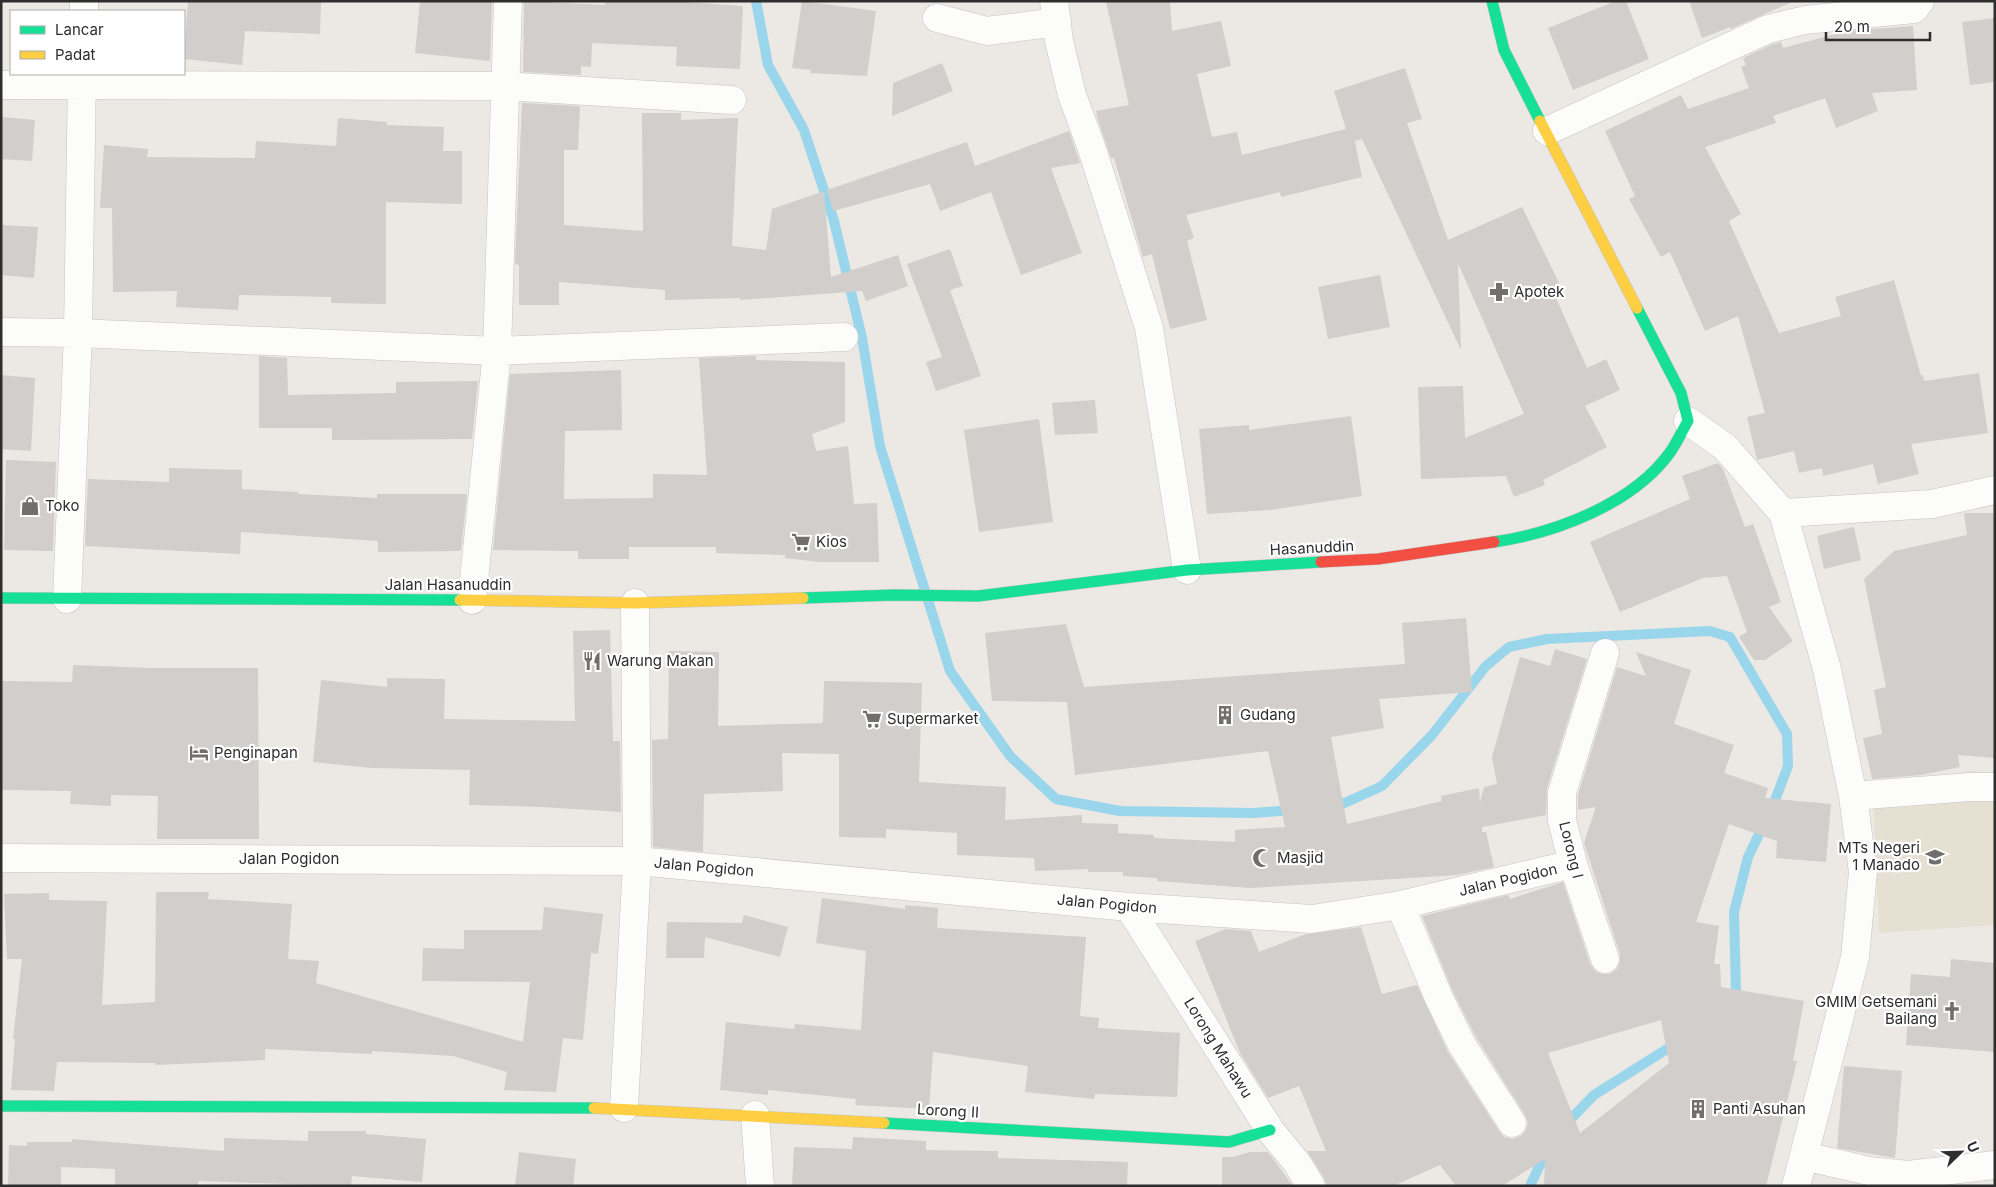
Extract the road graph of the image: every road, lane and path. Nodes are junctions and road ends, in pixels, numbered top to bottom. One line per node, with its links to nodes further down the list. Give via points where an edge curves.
1 (508, 1): 8 (street)
2 (1492, 1): 10 (main road, via 1504,50)
3 (1920, 1): 10 (street, via 1914,8 1805,20 1768,29)
4 (1056, 12): 5 (street, via 987,31); 18 (street, via 1072,95 1149,328)
5 (937, 18)
6 (82, 79): 7 (street); 8 (street); 12 (street)
7 (1, 85)
8 (504, 86): 9 (street); 14 (street)
9 (732, 100)
10 (1547, 131): 15 (main road, via 1681,393)
11 (1, 332): 12 (street)
12 (78, 333): 14 (street); 21 (street)
13 (844, 337): 14 (street)
14 (497, 351): 22 (street)
15 (1688, 421): 17 (street, via 1725,447); 18 (main road, Hasanuddin, via 1670,452 1640,483 1596,512 1521,538 1378,559)
16 (1995, 490): 17 (street, via 1932,504)
17 (1783, 514): 26 (street, via 1827,669)
18 (1187, 570): 19 (main road, Hasanuddin, via 978,596)
19 (894, 596): 23 (main road, Jalan Hasanuddin)
20 (1, 598): 21 (main road, Jalan Hasanuddin)
21 (67, 599): 22 (main road, Jalan Hasanuddin)
22 (472, 600): 23 (main road, Jalan Hasanuddin)
23 (635, 603): 28 (street, Jalan Pogidon)
24 (1605, 653): 29 (street, Lorong I, via 1562,794 1562,820)
25 (1995, 787): 26 (street)
26 (1853, 796): 38 (street, via 1863,872 1855,956)
27 (1, 858): 28 (street, Jalan Pogidon)
28 (637, 861): 31 (street, Jalan Pogidon); 34 (street)
29 (1573, 864): 30 (street, Jalan Pogidon); 32 (street, Lorong I)
30 (1400, 905): 31 (street, Jalan Pogidon, via 1312,919); 36 (street, via 1462,1045)
31 (1129, 907): 37 (street, Lorong Mahawu)
32 (1605, 959)
33 (1, 1106): 34 (main road, Lorong II)
34 (624, 1108): 35 (main road, Lorong II)
35 (755, 1115): 37 (main road, Lorong II, via 1229,1142); 40 (street)
36 (1512, 1122)
37 (1270, 1130): 41 (street, Lorong Mahawu, via 1298,1163)
38 (1804, 1156): 39 (street, via 1869,1171 1908,1175); 42 (street)
39 (1995, 1165)
40 (760, 1186)
41 (1311, 1186)
42 (1796, 1186)

